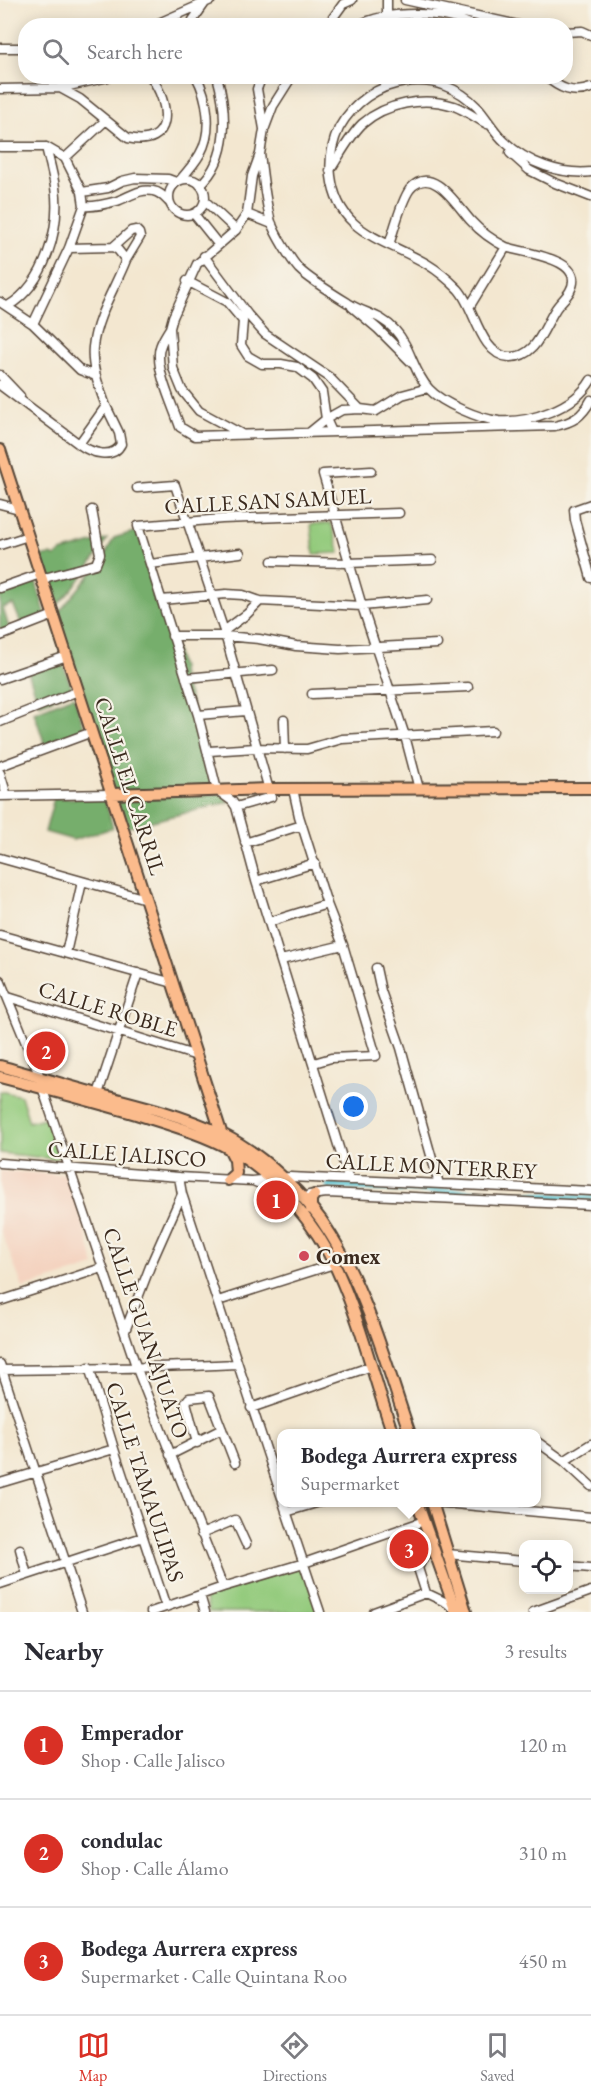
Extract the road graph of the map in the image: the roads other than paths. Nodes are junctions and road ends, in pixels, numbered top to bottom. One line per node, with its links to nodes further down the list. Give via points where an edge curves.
1 (352, 0): 8 (street, via 343,4)
2 (387, 0): 5 (street)
3 (405, 0): 11 (street)
4 (208, 1): 6 (street); 7 (street)
5 (387, 17): 9 (street); 10 (street, via 407,13)
6 (171, 18)
7 (195, 18)
8 (333, 18)
9 (382, 18)
10 (447, 18)
11 (487, 18)
12 (573, 32): 13 (street)
13 (591, 35)
14 (0, 48): 15 (street)
15 (18, 48)
16 (77, 84): 27 (street)
17 (81, 84): 30 (street)
18 (157, 84): 34 (street, via 165,105 165,119 162,130 154,137 128,138)
19 (199, 84): 45 (street, via 208,118 205,136 201,152)
20 (219, 84): 46 (street, via 226,120 223,140 215,165)
21 (259, 84): 31 (street)
22 (287, 84): 32 (street)
23 (394, 84): 42 (street, via 364,99 342,122 330,152)
24 (438, 84): 29 (street)
25 (554, 84): 26 (street, via 569,90)
26 (591, 87)
27 (60, 88): 28 (street); 30 (street)
28 (0, 89)
29 (460, 92): 33 (street); 35 (street)
30 (80, 99): 34 (street)
31 (260, 103): 32 (street); 36 (street)
32 (273, 106): 36 (street)
33 (454, 106): 35 (street); 42 (street, via 421,101 378,113 362,125)
34 (105, 121): 41 (street)
35 (490, 125): 37 (street)
36 (264, 130): 40 (street)
37 (504, 142): 44 (street, via 548,167); 47 (street, via 508,151 530,170)
38 (0, 147): 39 (street)
39 (46, 147): 41 (street); 65 (street, via 56,189 53,234 45,261 31,285 18,300)
40 (260, 154): 54 (street, via 252,176); 55 (street)
41 (64, 158): 48 (street)
42 (330, 170): 58 (street, via 333,193 345,214 359,229)
43 (591, 172): 44 (street)
44 (575, 173): 47 (street, via 570,180)
45 (178, 181): 46 (street, via 189,179); 48 (street, via 135,178); 51 (street, via 171,189)
46 (200, 185): 50 (street)
47 (571, 188): 49 (street)
48 (82, 192): 52 (street)
49 (591, 197)
50 (205, 201): 53 (street); 56 (street)
51 (169, 202): 52 (street, via 152,190); 53 (street, via 181,214)
52 (84, 207): 61 (street)
53 (194, 214): 57 (street)
54 (247, 214): 55 (street); 56 (street)
55 (272, 224): 73 (street, via 300,269 378,329 414,365)
56 (236, 230): 57 (street)
57 (218, 244): 62 (street)
58 (389, 245): 59 (street, via 410,190 418,183 430,181 443,188 487,235); 66 (street, via 429,265)
59 (506, 246): 66 (street); 66 (street, via 560,261 571,275 570,291 554,310 535,345 515,356 494,351 479,331)
60 (113, 247): 61 (street); 63 (street); 63 (street, via 131,231 139,233)
61 (69, 248): 67 (street)
62 (204, 256): 64 (street); 79 (street, via 266,334 329,377)
63 (126, 260): 70 (street, via 98,327 93,348)
64 (188, 281): 68 (street); 81 (street, via 227,302 243,321 242,345 248,356 262,364 297,367 313,379 322,392)
65 (4, 304): 67 (street)
66 (470, 306)
67 (33, 324): 70 (street, via 80,370)
68 (170, 328): 74 (street, via 173,368); 75 (street, via 159,353)
69 (0, 375): 77 (street)
70 (96, 376): 78 (street)
71 (591, 381): 80 (street, via 559,409 532,418 498,421)
72 (0, 386): 77 (street)
73 (428, 388): 79 (street, via 402,395 376,411); 80 (street)
74 (182, 390): 75 (street); 82 (street, via 199,411)
75 (170, 397): 87 (street, via 180,427 195,436)
76 (591, 400): 83 (street, via 582,415 571,423)
77 (23, 401): 88 (street)
78 (106, 406): 88 (street); 88 (street, via 119,433 118,450 99,453)
79 (360, 409): 81 (street, via 342,410)
80 (465, 411): 83 (street, via 466,424)
81 (326, 419): 84 (street); 85 (street)
82 (214, 420): 86 (street); 87 (street)
83 (462, 428): 85 (street)
84 (309, 432): 85 (street); 86 (street)
85 (332, 432)
86 (241, 434): 87 (street)
87 (211, 435)
88 (79, 444)
89 (0, 450): 94 (main road, CALLE EL CARRIL)
90 (371, 471): 97 (street, via 323,474)
91 (137, 488): 98 (street, via 175,485)
92 (0, 504): 94 (street)
93 (591, 504): 108 (street, via 574,510)
94 (19, 509): 99 (main road, CALLE EL CARRIL)
95 (92, 510): 107 (street, via 100,554 96,564)
96 (399, 513): 97 (street, CALLE SAN SAMUEL)
97 (334, 517): 98 (street, CALLE SAN SAMUEL); 105 (street)
98 (187, 521): 102 (street); 106 (street, CALLE SAN SAMUEL, via 138,526)
99 (28, 536): 100 (street); 107 (main road, CALLE EL CARRIL)
100 (0, 546)
101 (240, 554): 102 (street)
102 (200, 559): 106 (street); 110 (street)
103 (432, 560): 105 (street)
104 (272, 561): 105 (street)
105 (348, 563): 114 (street)
106 (150, 564): 111 (street)
107 (41, 577): 109 (street); 115 (main road, CALLE EL CARRIL)
108 (591, 578)
109 (0, 588)
110 (211, 595): 111 (street); 113 (street, via 243,595); 116 (street)
111 (162, 600): 118 (street)
112 (427, 600): 114 (street)
113 (260, 601): 114 (street); 116 (street)
114 (362, 606): 120 (street)
115 (54, 615): 117 (street); 121 (main road, CALLE EL CARRIL)
116 (225, 634): 118 (street); 120 (street, via 296,646); 123 (street)
117 (0, 636)
118 (172, 636): 124 (street)
119 (436, 644): 120 (street)
120 (376, 647): 128 (street)
121 (67, 656): 125 (street); 127 (main road, CALLE EL CARRIL)
122 (273, 670): 123 (street)
123 (235, 672): 124 (street); 130 (street)
124 (186, 678): 131 (street)
125 (0, 679)
126 (468, 687): 128 (street)
127 (78, 691): 133 (street); 135 (main road, CALLE EL CARRIL)
128 (390, 692): 129 (street); 136 (street)
129 (312, 694)
130 (246, 711): 131 (street); 137 (street)
131 (198, 715): 139 (street)
132 (284, 720): 138 (street)
133 (0, 723)
134 (493, 731): 136 (street)
135 (92, 732): 140 (street); 147 (main road, CALLE EL CARRIL)
136 (405, 736): 138 (street, via 342,739 307,749); 145 (street)
137 (256, 748): 138 (street); 139 (street); 143 (street)
138 (285, 749)
139 (208, 751): 146 (street)
140 (0, 766)
141 (0, 773): 148 (street)
142 (591, 788): 145 (main road)
143 (268, 789): 144 (main road); 146 (main road); 149 (street, via 271,797)
144 (293, 789): 145 (main road); 150 (street)
145 (419, 789)
146 (217, 790): 147 (main road); 149 (street)
147 (112, 794): 148 (street); 156 (main road, CALLE EL CARRIL)
148 (4, 796)
149 (236, 807): 151 (street)
150 (302, 825): 151 (street); 153 (street)
151 (245, 843): 154 (street)
152 (0, 858): 155 (street)
153 (315, 863): 154 (street); 157 (street)
154 (256, 881): 158 (street)
155 (82, 882): 156 (street); 161 (street)
156 (146, 899): 166 (main road, CALLE EL CARRIL)
157 (327, 904): 158 (street); 160 (street)
158 (269, 922): 162 (street)
159 (0, 935): 161 (street)
160 (343, 945): 162 (street); 170 (street, via 376,1056)
161 (66, 953): 164 (street)
162 (281, 960): 170 (street)
163 (376, 968): 186 (street)
164 (138, 973): 166 (street); 168 (street)
165 (0, 980): 167 (street, CALLE GUANAJUATO)
166 (173, 983): 169 (main road, CALLE EL CARRIL)
167 (8, 997): 168 (street, CALLE ROBLE); 173 (street, CALLE GUANAJUATO)
168 (119, 1032): 169 (street, CALLE ROBLE); 174 (street)
169 (197, 1056): 175 (main road, CALLE EL CARRIL)
170 (314, 1063): 184 (street)
171 (0, 1066): 173 (main road)
172 (0, 1077): 173 (main road)
173 (41, 1082): 174 (main road); 176 (main road); 178 (street, CALLE GUANAJUATO)
174 (98, 1094): 175 (main road)
175 (222, 1134): 180 (main road)
176 (230, 1149): 181 (main road); 183 (main road, via 237,1166)
177 (0, 1163): 178 (street, CALLE JALISCO)
178 (70, 1168): 179 (street, CALLE JALISCO); 196 (street, CALLE GUANAJUATO)
179 (179, 1177): 183 (street, CALLE JALISCO); 189 (street)
180 (282, 1177): 181 (street, CALLE MONTERREY); 182 (street, CALLE MONTERREY); 191 (main road)
181 (269, 1179): 185 (street, CALLE JALISCO); 190 (main road)
182 (331, 1179): 184 (street, CALLE MONTERREY); 188 (street, via 323,1187)
183 (228, 1180): 185 (street, CALLE JALISCO)
184 (349, 1180): 186 (street, CALLE MONTERREY)
185 (252, 1181): 190 (street, CALLE JALISCO)
186 (439, 1184): 187 (street, CALLE MONTERREY)
187 (591, 1191)
188 (327, 1193): 192 (street, CALLE MONTERREY); 193 (street, CALLE MONTERREY)
189 (182, 1194): 197 (street); 199 (street)
190 (285, 1194): 191 (street, CALLE MONTERREY); 195 (main road, via 312,1224)
191 (299, 1195): 192 (street, CALLE MONTERREY); 194 (main road)
192 (314, 1195): 194 (main road)
193 (591, 1205)
194 (311, 1209): 208 (main road, via 331,1233 348,1266 367,1310)
195 (334, 1264): 197 (street); 201 (main road)
196 (102, 1268): 198 (street); 199 (street, CALLE GUANAJUATO)
197 (218, 1301): 200 (street)
198 (0, 1302)
199 (125, 1332): 204 (street, CALLE GUANAJUATO)
200 (236, 1364): 204 (street); 205 (street)
201 (372, 1366): 205 (street); 207 (main road)
202 (1, 1368): 203 (street); 216 (street)
203 (89, 1368): 204 (street); 212 (street, CALLE TAMAULIPAS)
204 (137, 1369): 213 (street, CALLE GUANAJUATO)
205 (251, 1408): 218 (street)
206 (222, 1429): 209 (street); 209 (street, via 209,1396 189,1398 186,1405); 215 (street)
207 (392, 1429)
208 (406, 1429)
209 (197, 1443): 213 (street)
210 (541, 1444): 214 (street)
211 (591, 1444): 214 (street)
212 (114, 1449): 216 (street); 229 (street, CALLE TAMAULIPAS)
213 (170, 1455): 228 (street, CALLE GUANAJUATO)
214 (564, 1461): 219 (street)
215 (235, 1463)
216 (36, 1474): 217 (street); 235 (street)
217 (0, 1483)
218 (277, 1486)
219 (591, 1486)
220 (284, 1507): 225 (street)
221 (305, 1507): 225 (street)
222 (419, 1507): 227 (main road)
223 (433, 1507): 233 (main road)
224 (477, 1507): 226 (street)
225 (286, 1512): 236 (street)
226 (591, 1517)
227 (424, 1521): 230 (main road); 236 (street)
228 (201, 1534): 231 (street, via 235,1520); 241 (street, CALLE GUANAJUATO)
229 (143, 1537): 235 (street); 245 (street, CALLE TAMAULIPAS)
230 (432, 1540): 243 (street, via 418,1568); 251 (main road)
231 (246, 1544)
232 (20, 1549): 239 (street)
233 (447, 1554): 234 (street); 251 (main road)
234 (519, 1561)
235 (66, 1562): 239 (street); 246 (street)
236 (304, 1563): 241 (street); 249 (street)
237 (573, 1566): 238 (street)
238 (591, 1568)
239 (27, 1575): 240 (street)
240 (0, 1584)
241 (223, 1587): 244 (street)
242 (591, 1592): 252 (street)
243 (426, 1593): 250 (street); 251 (street)
244 (200, 1595): 245 (street); 248 (street)
245 (166, 1607): 247 (street)
246 (82, 1612)
247 (152, 1612)
248 (205, 1612)
249 (320, 1612)
250 (374, 1612)
251 (459, 1612)
252 (533, 1612)

